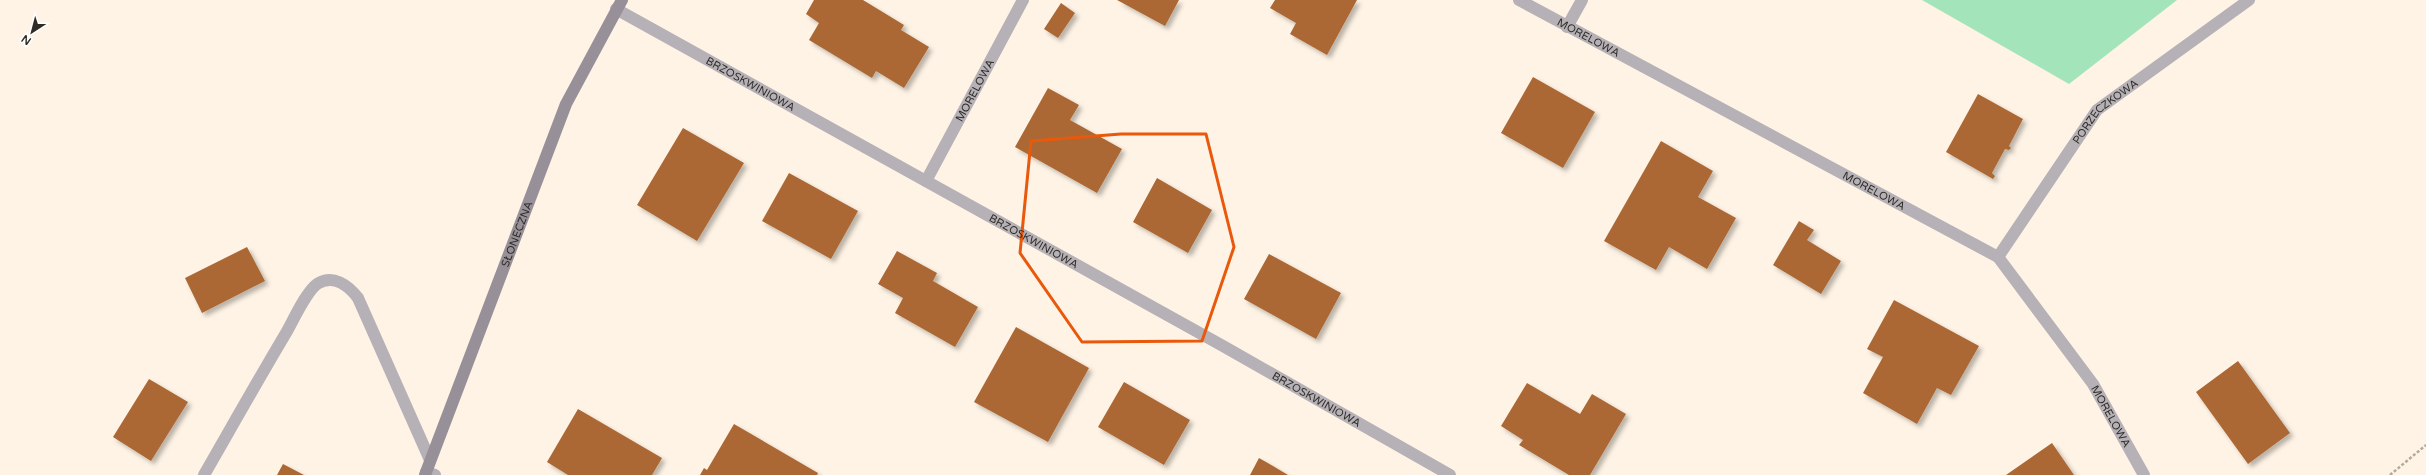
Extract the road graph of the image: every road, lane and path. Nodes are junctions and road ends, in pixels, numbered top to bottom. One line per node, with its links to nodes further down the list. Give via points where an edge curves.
1 (1023, 0): 7 (street, MORELOWA)
2 (1519, 0): 6 (street, MORELOWA)
3 (1582, 0): 6 (street)
4 (2249, 0): 8 (street, PORZECZKOWA, via 2098,110)
5 (619, 4): 7 (street, BRZOSKWINIOWA); 10 (street, SŁONECZNA, via 566,104)
6 (1567, 27): 8 (street, MORELOWA)
7 (926, 181): 13 (street, BRZOSKWINIOWA)
8 (1998, 257): 14 (street, MORELOWA, via 2093,384)
9 (2426, 445): 15 (path)
10 (430, 460): 11 (street, SŁONECZNA); 12 (street, via 358,298 349,286 341,282 325,281 316,285 297,314)
11 (429, 474)
12 (204, 475)
13 (1450, 475)
14 (2144, 475)
15 (2390, 475)

